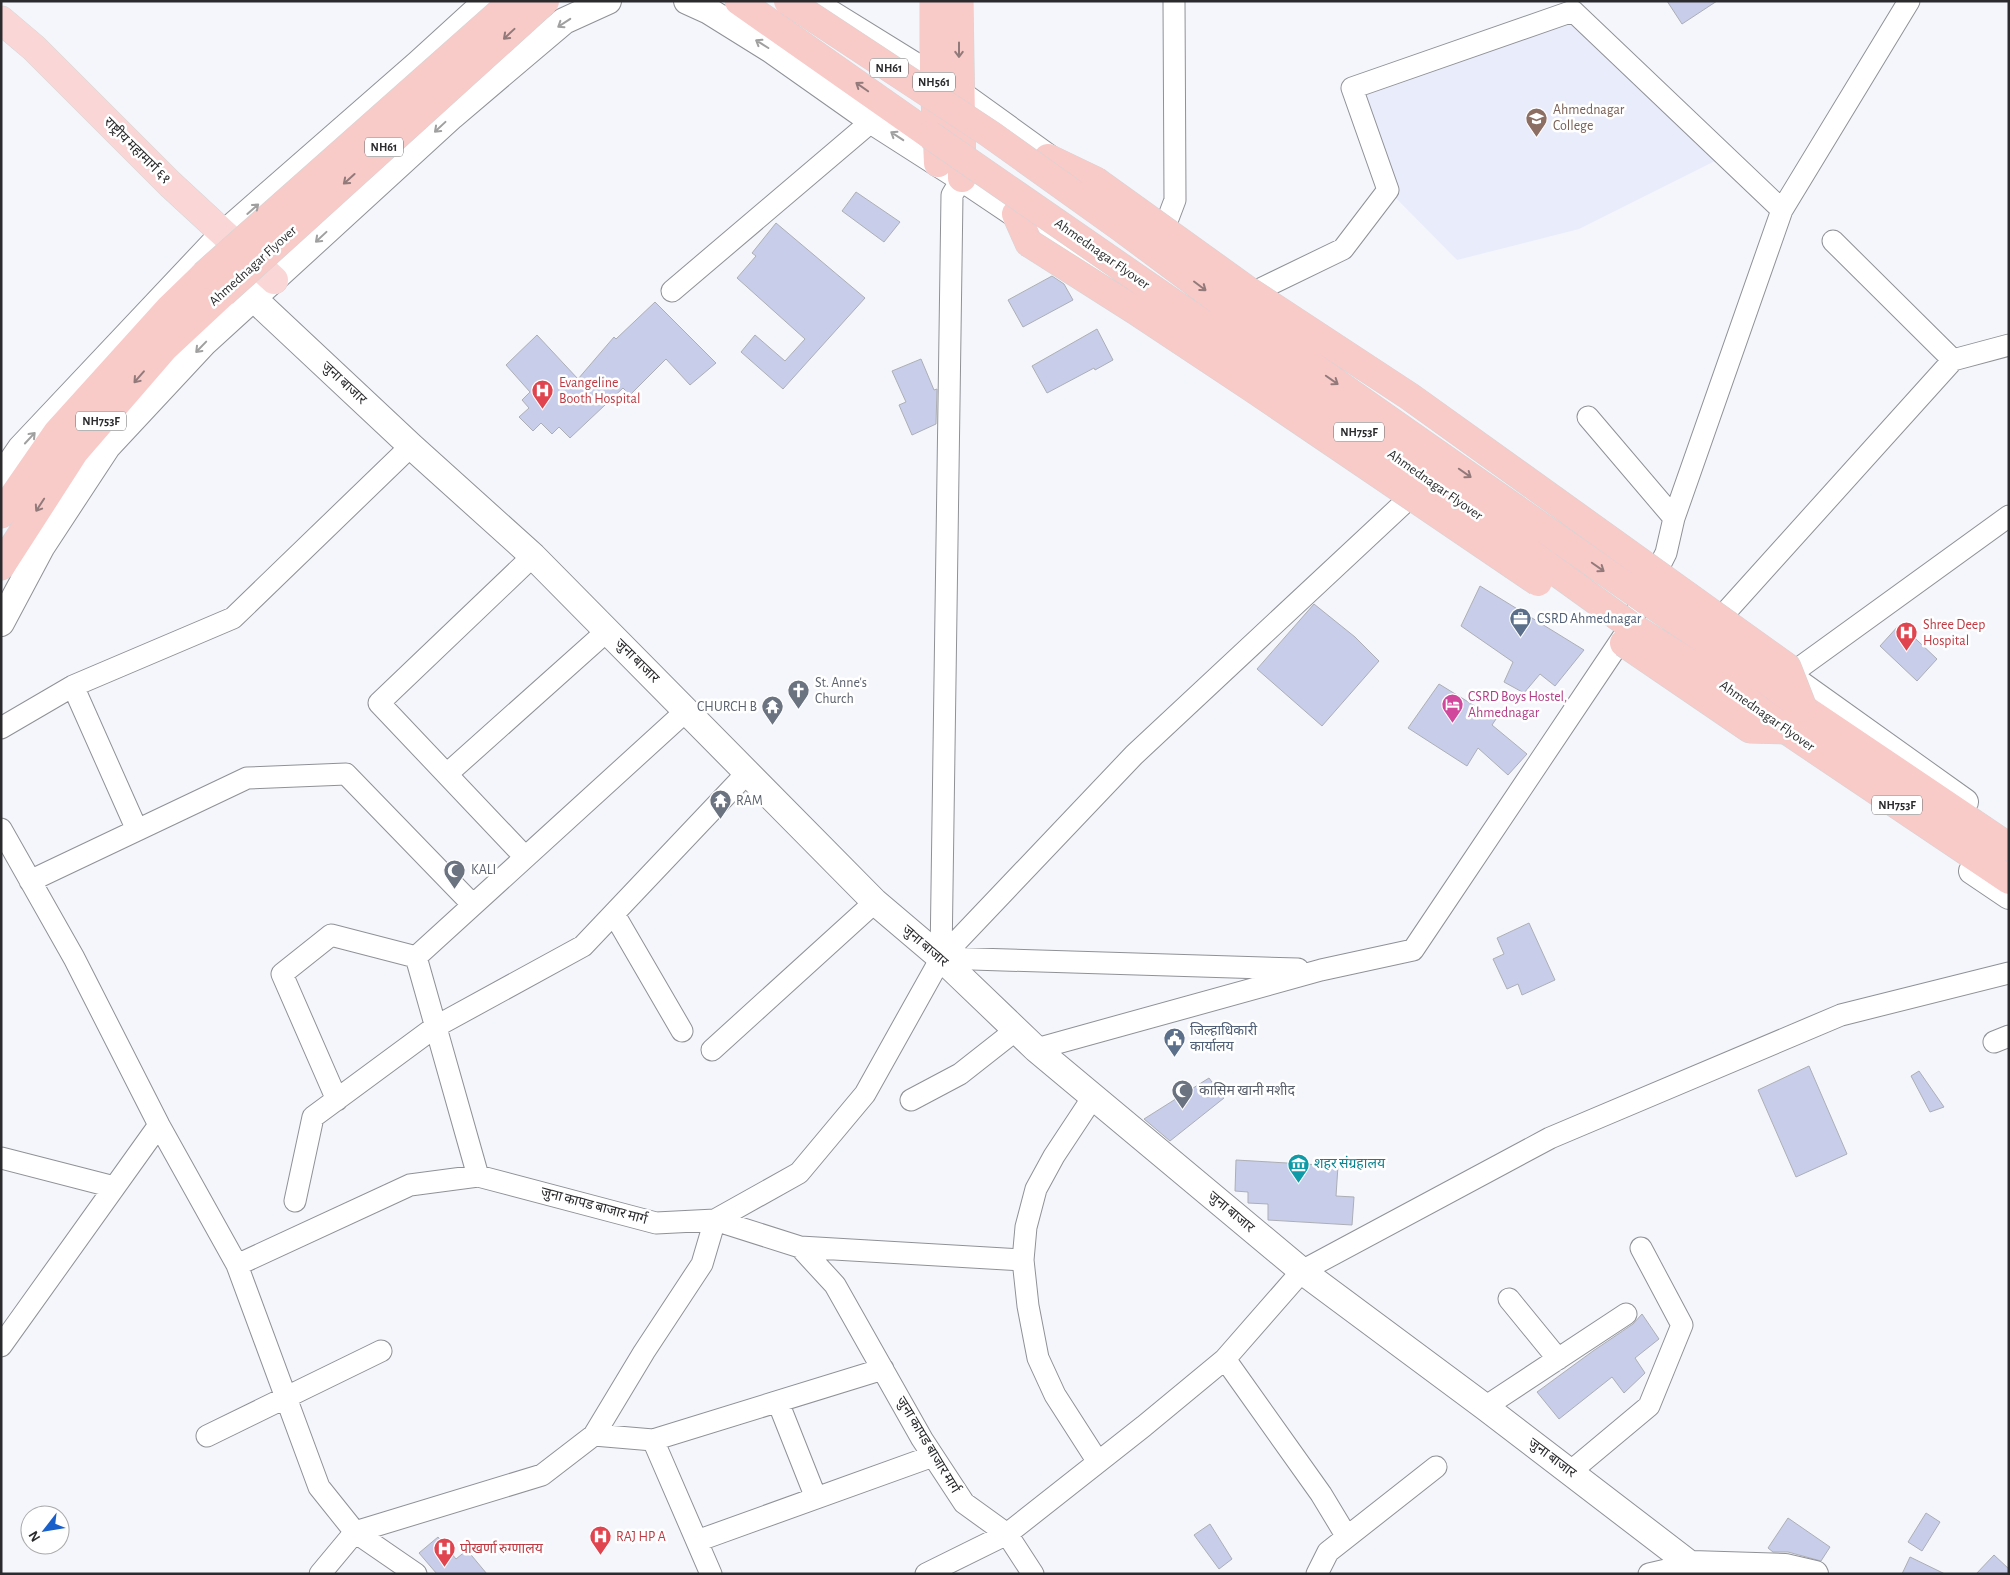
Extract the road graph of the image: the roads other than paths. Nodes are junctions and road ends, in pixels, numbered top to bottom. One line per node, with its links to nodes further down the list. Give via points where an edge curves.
1 (487, 1): 24 (street, one-way to 1)
2 (513, 1): 27 (highway, Ahmednagar Flyover / NH61, bridge)
3 (545, 1): 27 (highway, Ahmednagar Flyover / NH61, one-way to 27, bridge)
4 (608, 1): 28 (street, one-way to 28, via 564,21 452,116)
5 (687, 1): 17 (street, one-way to 5, via 770,49)
6 (739, 1): 18 (highway, Ahmednagar Flyover / NH61, one-way to 6)
7 (788, 1): 50 (highway, Ahmednagar Flyover / NH61, one-way to 50, bridge, via 990,134 1221,302)
8 (812, 1): 15 (street)
9 (934, 1): 15 (highway, NH561)
10 (958, 1): 16 (highway, one-way to 16)
11 (1174, 1): 25 (street, via 1175,200)
12 (1910, 1): 22 (street)
13 (1572, 6): 22 (street); 30 (street, via 1352,88 1388,190 1343,249)
14 (1, 20): 24 (main road, राष्ट्रीय महामार्ग ६१, via 34,48)
15 (934, 78): 16 (street); 20 (highway, NH561)
16 (959, 93): 19 (street); 21 (highway)
17 (872, 121): 20 (street, one-way to 17); 29 (street)
18 (930, 135): 53 (highway, Ahmednagar Flyover / NH753F, bridge, via 1419,473 1631,626 1729,688)
19 (1048, 158): 25 (street); 50 (highway, bridge, via 1096,181 1249,291 1409,396 1787,667)
20 (938, 162): 21 (street)
21 (957, 187): 23 (street); 68 (street)
22 (1782, 210): 40 (street)
23 (1016, 214): 37 (street); 53 (highway, bridge, via 1029,244 1136,311 1486,545 1750,729)
24 (224, 234): 27 (street); 28 (main road, राष्ट्रीय महामार्ग ६१)
25 (1161, 237): 30 (street)
26 (1833, 241): 33 (street)
27 (210, 274): 31 (street, जुना बाजार); 36 (street, one-way to 27, via 21,448); 38 (highway, Ahmednagar Flyover / NH753F, via 163,315 57,433); 42 (highway, Ahmednagar Flyover / NH753F, one-way to 42, via 164,348 74,451)
28 (274, 280): 31 (street)
29 (672, 291)
30 (1246, 296): 43 (street)
31 (252, 297): 35 (street, जुना बाजार); 44 (street, one-way to 44, via 204,343 107,447 42,546)
32 (2009, 346): 33 (street)
33 (1953, 360): 45 (street)
34 (1588, 417): 40 (street)
35 (411, 446): 41 (street, जुना बाजार); 49 (street, via 233,618)
36 (1, 478)
37 (1418, 490): 47 (street); 68 (street, via 1134,755)
38 (1, 514)
39 (2009, 516): 48 (street)
40 (1674, 518): 43 (street, via 1666,553)
41 (533, 556): 46 (street, जुना बाजार); 55 (street, via 379,703)
42 (1, 566)
43 (1653, 580): 45 (street); 47 (street)
44 (1, 623)
45 (1715, 624): 48 (street)
46 (607, 631): 51 (street, जुना बाजार); 55 (street)
47 (1625, 634): 63 (street); 69 (street, via 1412,950)
48 (1788, 676): 58 (street)
49 (73, 686): 52 (street); 57 (street)
50 (1804, 708): 59 (highway, Ahmednagar Flyover / NH753F)
51 (686, 711): 54 (street, जुना बाजार); 60 (street)
52 (1, 728)
53 (1786, 730): 61 (highway, Ahmednagar Flyover / NH753F)
54 (747, 773): 64 (street, जुना बाजार); 66 (street)
55 (447, 774): 60 (street)
56 (1, 829): 62 (street)
57 (137, 830): 62 (street); 65 (street, via 247,778 346,774)
58 (2009, 833)
59 (2009, 846)
60 (526, 857): 65 (street)
61 (2009, 880)
62 (30, 881): 79 (street, via 74,958)
63 (2009, 896)
64 (875, 902): 68 (street, जुना बाजार); 75 (street)
65 (473, 905): 67 (street)
66 (614, 914): 71 (street, via 583,946); 73 (street)
67 (416, 957): 71 (street); 77 (street, via 331,935 282,974)
68 (941, 958): 69 (street); 72 (street, जुना बाजार); 84 (street, via 865,1094 799,1173)
69 (1321, 970): 74 (street)
70 (2009, 973): 89 (street, via 1841,1014 1550,1138)
71 (435, 1027): 77 (street); 81 (street)
72 (1016, 1030): 74 (street, जुना बाजार); 78 (street, via 960,1074)
73 (682, 1031)
74 (1036, 1049): 76 (street, जुना बाजार)
75 (712, 1050)
76 (1093, 1097): 87 (street, via 1036,1189 1026,1227); 89 (street, जुना बाजार)
77 (337, 1100): 83 (street, via 313,1117)
78 (912, 1100)
79 (159, 1125): 82 (street); 88 (street)
80 (1, 1158): 82 (street)
81 (478, 1176): 84 (street, जुना कापड बाजार मार्ग, via 656,1223); 88 (street, जुना कापड बाजार मार्ग, via 410,1186)
82 (114, 1188): 92 (street)
83 (295, 1201)
84 (715, 1220): 85 (street, जुना कापड बाजार मार्ग); 100 (street, via 702,1264)
85 (800, 1247): 87 (street); 96 (street, जुना कापड बाजार मार्ग, via 835,1285)
86 (1641, 1248): 106 (street, via 1682,1324 1649,1406)
87 (1024, 1260): 104 (street, via 1028,1306 1038,1358 1055,1395)
88 (237, 1265): 97 (street)
89 (1302, 1271): 94 (street); 99 (street, जुना बाजार)
90 (1509, 1299): 95 (street)
91 (1626, 1314): 95 (street)
92 (1, 1346)
93 (381, 1351): 97 (street)
94 (1225, 1359): 104 (street); 110 (street, via 1321,1494)
95 (1558, 1359): 99 (street)
96 (883, 1369): 98 (street); 103 (street, जुना कापड बाजार मार्ग)
97 (286, 1397): 101 (street); 108 (street, via 320,1487)
98 (778, 1402): 102 (street); 107 (street)
99 (1485, 1407): 106 (street, जुना बाजार)
100 (594, 1434): 102 (street); 108 (street, via 542,1475)
101 (207, 1436)
102 (653, 1440): 111 (street)
103 (933, 1456): 107 (street); 109 (street, जुना कापड बाजार मार्ग, via 964,1503)
104 (1098, 1462): 109 (street)
105 (1436, 1468): 110 (street)
106 (1570, 1472): 112 (street, जुना बाजार)
107 (816, 1498): 111 (street)
108 (355, 1532): 113 (street); 114 (street)
109 (1007, 1534): 116 (street); 117 (street, जुना कापड बाजार मार्ग)
110 (1347, 1537): 118 (street, via 1328,1552)
111 (696, 1541): 115 (street)
112 (1698, 1569): 119 (street); 120 (street, via 1786,1567)
113 (320, 1574)
114 (416, 1574)
115 (711, 1574)
116 (926, 1574)
117 (1033, 1574)
118 (1317, 1574)
119 (1649, 1574)
120 (1815, 1574)

